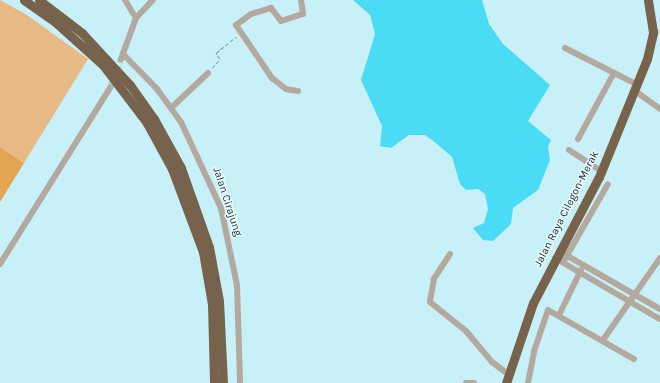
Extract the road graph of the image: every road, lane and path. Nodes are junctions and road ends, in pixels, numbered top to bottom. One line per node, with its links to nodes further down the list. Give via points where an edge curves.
1 (24, 0): 37 (highway, via 54,20 103,65 147,123 172,169 203,252 212,304)
2 (39, 0): 38 (highway, via 82,33 130,85 154,119 181,168 209,246 220,302)
3 (125, 0): 7 (street)
4 (154, 0): 7 (street)
5 (301, 0): 9 (street, via 303,14 281,21 273,8 251,14 236,24)
6 (648, 0): 8 (highway, Jalan Raya Cilegon-Merak)
7 (136, 18): 16 (street, Jalan Cirajung, via 122,57)
8 (656, 24): 13 (highway, Jalan Raya Cilegon-Merak, via 650,50)
9 (241, 33): 11 (path, via 216,53 220,60); 15 (street, via 272,78 286,89)
10 (565, 48): 12 (street)
11 (208, 73): 16 (street)
12 (614, 73): 13 (street); 18 (street)
13 (635, 87): 17 (street); 20 (highway, Jalan Raya Cilegon-Merak)
14 (110, 88): 26 (street)
15 (298, 91)
16 (171, 108): 39 (street, Jalan Cirajung, via 207,172 231,246 240,319)
17 (660, 109)
18 (578, 139)
19 (569, 150): 20 (street)
20 (601, 171): 24 (highway, Jalan Raya Cilegon-Merak)
21 (608, 184): 23 (street)
22 (450, 254): 36 (street, via 434,279 430,302 466,331)
23 (568, 256): 24 (street); 24 (street); 27 (street)
24 (559, 257): 28 (street); 36 (highway, Jalan Raya Cilegon-Merak, via 530,310)
25 (660, 258): 29 (street)
26 (0, 264)
27 (584, 265): 28 (street); 29 (street)
28 (580, 273): 30 (street); 32 (street)
29 (635, 295): 30 (street); 31 (street)
30 (630, 302): 33 (street); 34 (street)
31 (660, 309)
32 (560, 314): 34 (street); 42 (street, via 548,310 544,316)
33 (660, 319)
34 (603, 340): 35 (street)
35 (634, 359)
36 (508, 379)
37 (214, 383)
38 (222, 383)
39 (240, 383)
40 (466, 383): 41 (street)
41 (474, 383)
42 (528, 383)

